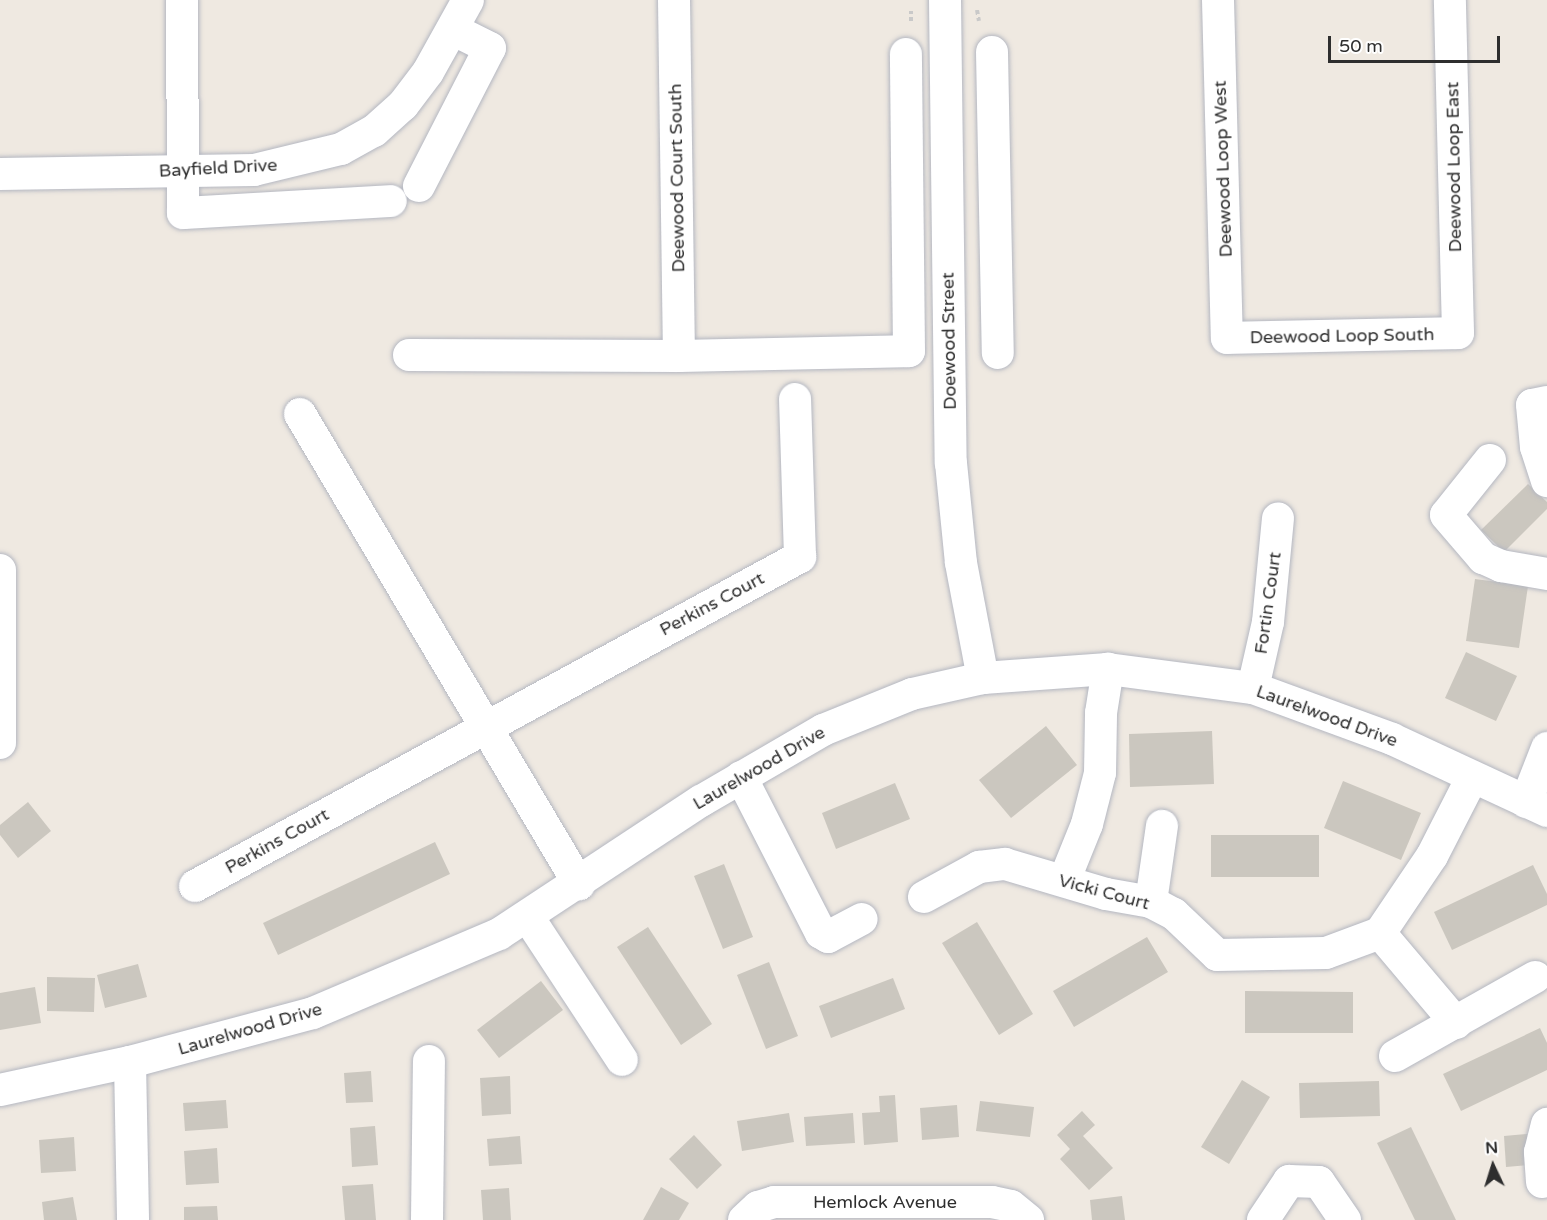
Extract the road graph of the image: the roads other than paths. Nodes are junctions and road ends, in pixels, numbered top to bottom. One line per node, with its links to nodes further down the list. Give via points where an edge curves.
1 (182, 0): 10 (street)
2 (468, 0): 7 (street, Bayfield Drive)
3 (674, 0): 24 (street, Deewood Court South)
4 (945, 0): 15 (street, Doewood Street)
5 (1218, 0): 21 (street, Deewood Loop West)
6 (1450, 0): 20 (street, Deewood Loop East)
7 (452, 29): 10 (street, Bayfield Drive, via 428,72 402,105 374,131 341,149 254,170); 12 (street, via 490,48)
8 (992, 52): 13 (street)
9 (906, 54): 14 (street)
10 (183, 172): 11 (street, Bayfield Drive); 16 (street, via 183,213)
11 (0, 174)
12 (419, 186)
13 (994, 192): 15 (street); 17 (street)
14 (907, 193): 15 (street); 19 (street)
15 (948, 193): 18 (street, Doewood Street)
16 (391, 201)
17 (996, 317): 18 (street); 22 (street)
18 (949, 318): 19 (street); 34 (street, Doewood Street, via 952,474 961,563)
19 (908, 319): 24 (street, via 909,351)
20 (1458, 333): 21 (street, Deewood Loop South)
21 (1227, 338)
22 (998, 353)
23 (409, 356): 24 (street)
24 (680, 356)
25 (795, 399): 36 (street, Perkins Court, via 800,557)
26 (1547, 402): 29 (street, via 1532,405 1536,447)
27 (300, 414): 36 (street)
28 (1490, 460): 32 (street, via 1446,515 1483,558 1501,567)
29 (1547, 481)
30 (1278, 518): 35 (street, Fortin Court, via 1268,622)
31 (0, 570): 37 (street)
32 (1547, 574)
33 (1108, 669): 34 (street, Laurelwood Drive); 35 (street, Laurelwood Drive); 43 (street, via 1101,712 1100,773 1087,824)
34 (983, 678): 39 (street, Laurelwood Drive, via 912,694 862,712)
35 (1253, 688): 40 (street, Laurelwood Drive, via 1392,739)
36 (486, 727): 44 (street); 45 (street, Perkins Court)
37 (0, 743)
38 (1547, 748): 41 (street)
39 (741, 777): 44 (street, Laurelwood Drive); 49 (street, via 821,933 828,937)
40 (1472, 778): 41 (street, Laurelwood Drive); 50 (street, via 1432,856)
41 (1536, 806)
42 (1162, 826): 47 (street)
43 (1064, 881): 46 (street, Vicki Court, via 1005,864 979,867); 47 (street, Vicki Court)
44 (579, 884): 48 (street, Laurelwood Drive)
45 (195, 886)
46 (924, 897)
47 (1151, 902): 50 (street, Vicki Court, via 1174,914 1217,955 1326,953)
48 (528, 916): 54 (street); 56 (street, Laurelwood Drive, via 499,934 313,1013)
49 (862, 919)
50 (1380, 933): 52 (street)
51 (1535, 977): 52 (street)
52 (1456, 1023): 53 (street)
53 (1395, 1056)
54 (622, 1060)
55 (429, 1061): 63 (street)
56 (130, 1062): 57 (street, Laurelwood Drive); 62 (street)
57 (0, 1090)
58 (1547, 1124): 59 (street, via 1540,1152)
59 (1542, 1182)
60 (744, 1219): 61 (street, Hemlock Avenue, via 758,1207 774,1202 992,1202 1011,1206)
61 (1027, 1219)
62 (132, 1220)
63 (427, 1220)
64 (1263, 1220): 65 (street, via 1289,1181 1319,1182)
65 (1345, 1220)

